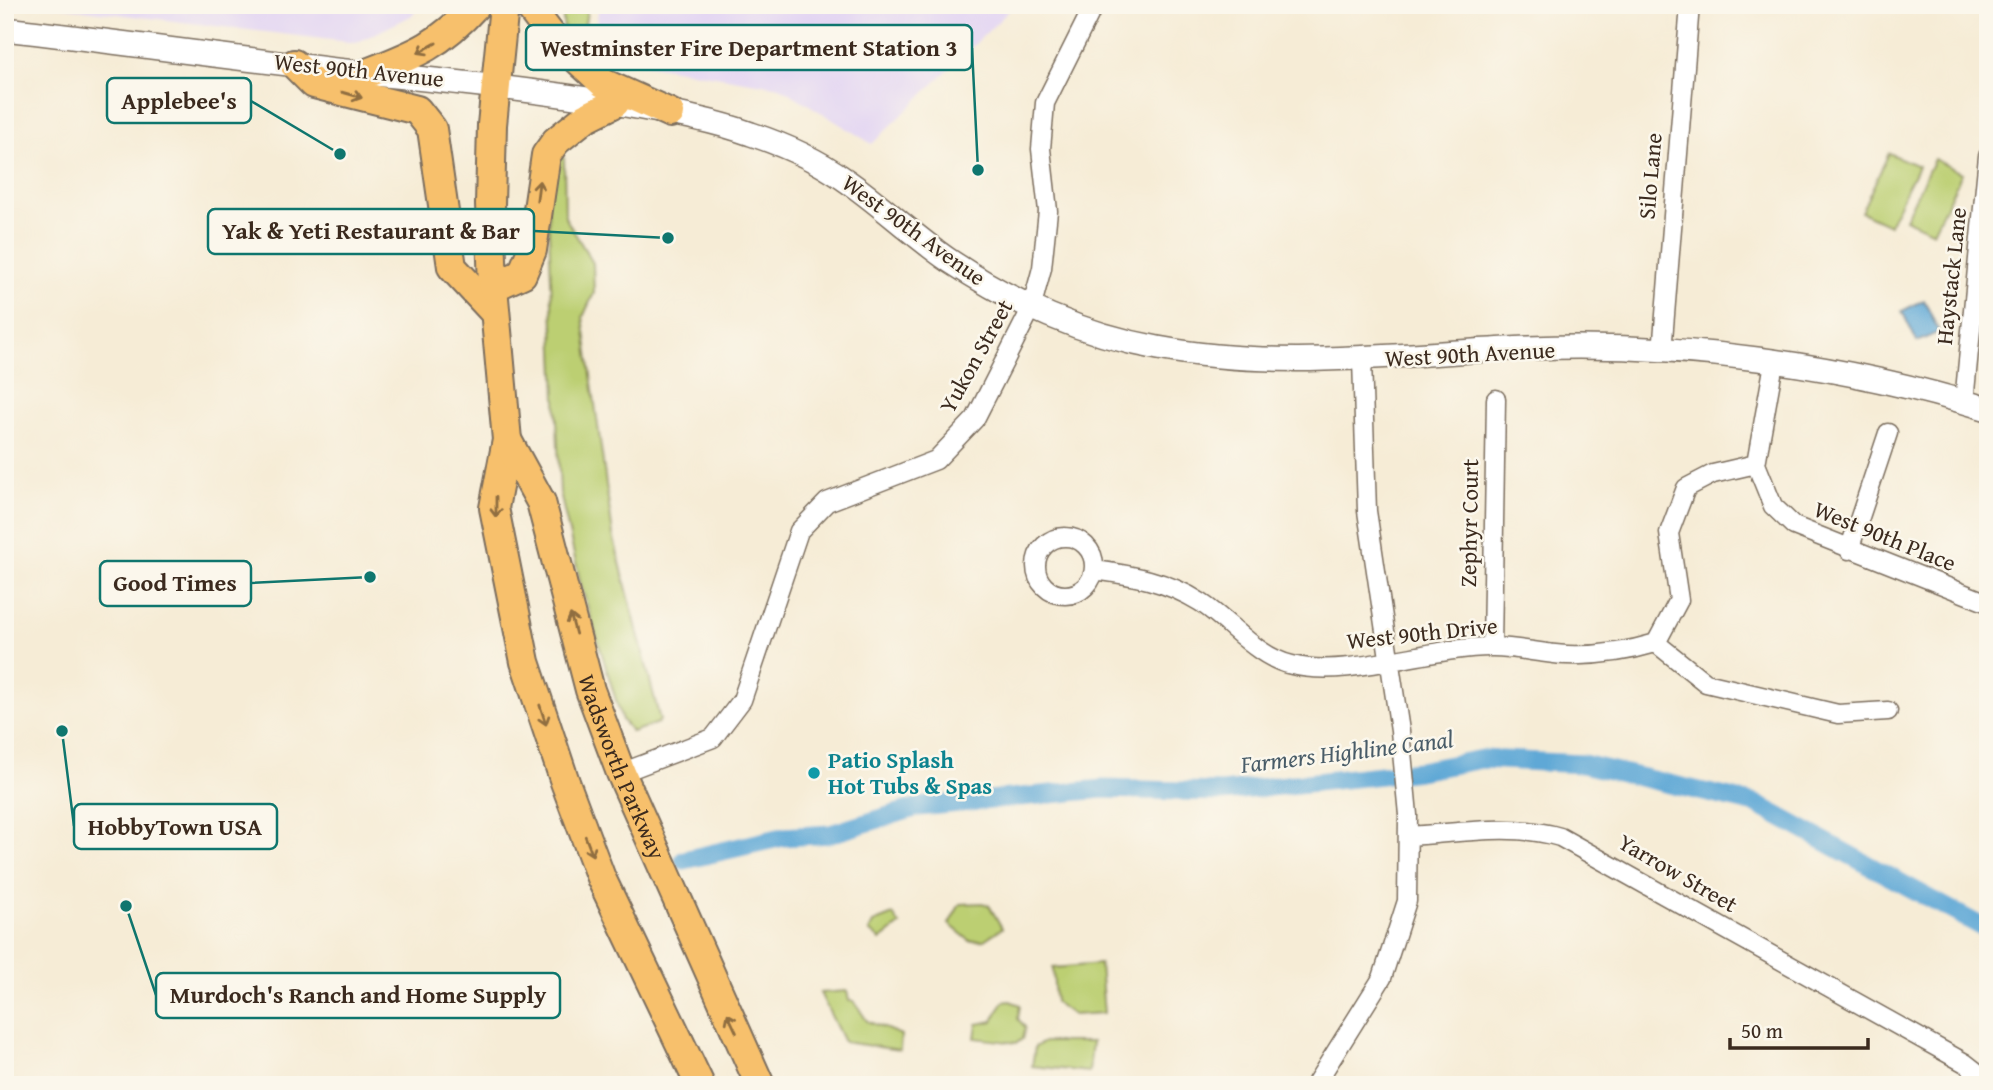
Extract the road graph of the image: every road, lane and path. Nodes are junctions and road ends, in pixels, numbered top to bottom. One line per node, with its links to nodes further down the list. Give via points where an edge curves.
1 (476, 5): 8 (main road, one-way to 8, via 443,38)
2 (504, 5): 9 (main road, Wadsworth Parkway)
3 (528, 5): 11 (main road, via 550,34 603,83)
4 (1094, 5): 14 (street, Yukon Street, via 1045,103 1041,149 1048,211 1042,268)
5 (1690, 5): 15 (street, Silo Lane)
6 (5, 29): 7 (street, West 90th Avenue)
7 (294, 64): 8 (street, West 90th Avenue); 13 (main road, one-way to 13, via 314,84 417,110 432,129 452,267)
8 (367, 73): 9 (street, West 90th Avenue)
9 (495, 85): 10 (street, West 90th Avenue); 13 (main road, Wadsworth Parkway, via 490,204)
10 (614, 103): 11 (street, West 90th Avenue); 13 (main road, one-way to 10, via 522,274 532,250 545,155 584,118)
11 (670, 113): 14 (street, West 90th Avenue, via 745,132 797,152 840,176 949,260)
12 (1988, 156): 19 (street, Haystack Lane)
13 (494, 300): 22 (main road, Wadsworth Parkway)
14 (1031, 309): 16 (street, West 90th Avenue, via 1079,329 1160,349 1259,359); 31 (street, Yukon Street, via 975,419 936,460 827,502 799,531 743,700 713,738)
15 (1662, 352): 16 (street, West 90th Avenue, via 1531,348); 17 (street, West 90th Avenue)
16 (1362, 360): 29 (street, via 1367,511)
17 (1774, 363): 19 (street, West 90th Avenue); 23 (street)
18 (1496, 400): 28 (street, Zephyr Court)
19 (1964, 402): 20 (street, West 90th Avenue)
20 (1988, 409)
21 (1888, 433): 24 (street)
22 (507, 440): 31 (main road, Wadsworth Parkway, one-way to 22, via 590,690 541,502); 34 (main road, Wadsworth Parkway, one-way to 34, via 494,508 525,662 601,878)
23 (1756, 464): 24 (street, West 90th Place, via 1773,506 1794,526); 27 (street, via 1713,474 1686,488 1670,533 1679,600)
24 (1849, 550): 26 (street, West 90th Place)
25 (1094, 570): 29 (street, West 90th Drive, via 1145,578 1182,592 1290,665 1320,669)
26 (1988, 603)
27 (1656, 643): 28 (street, West 90th Drive, via 1622,653 1567,655); 30 (street, via 1706,683 1839,713)
28 (1492, 647): 29 (street, West 90th Drive)
29 (1387, 660): 32 (street)
30 (1888, 711)
31 (621, 773): 35 (main road, Wadsworth Parkway, one-way to 31)
32 (1409, 836): 33 (street, Yarrow Street, via 1513,829 1560,837 1965,1063); 36 (street, via 1406,901 1392,955 1372,996)
33 (1988, 1081)
34 (700, 1085)
35 (760, 1085)
36 (1315, 1085)

